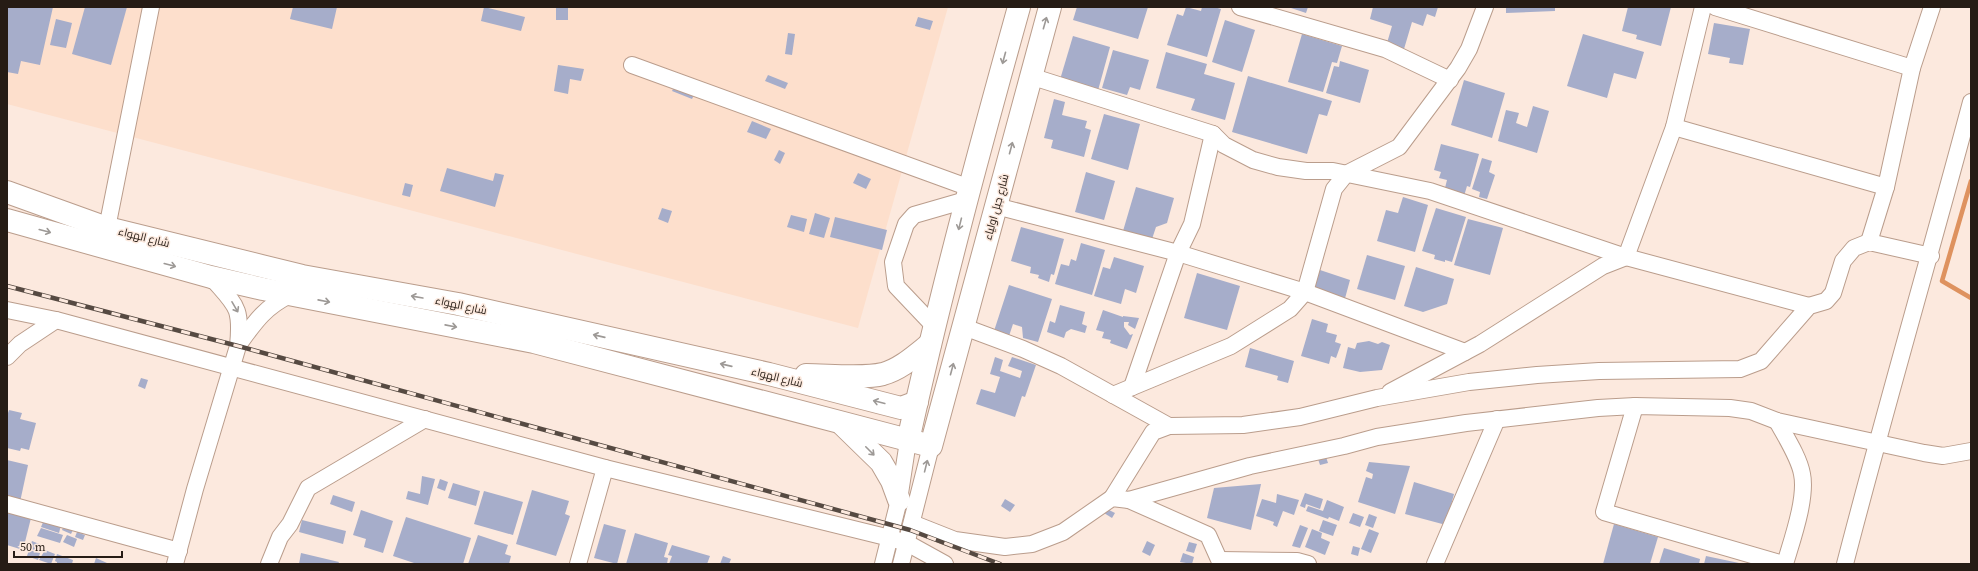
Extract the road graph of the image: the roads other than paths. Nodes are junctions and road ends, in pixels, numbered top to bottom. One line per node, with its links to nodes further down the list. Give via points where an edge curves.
1 (151, 7): 22 (street)
2 (1019, 7): 19 (highway, one-way to 19)
3 (1050, 7): 11 (highway, شارع جبل اولياء, one-way to 3)
4 (1240, 7): 12 (street, via 1385,49)
5 (1485, 7): 12 (street, via 1469,49)
6 (1703, 7): 14 (street)
7 (1716, 7): 10 (street)
8 (1932, 7): 10 (street)
9 (632, 65): 19 (street)
10 (1912, 68): 17 (street)
11 (1030, 76): 15 (street); 20 (highway, شارع جبل اولياء, one-way to 11)
12 (1450, 80): 16 (street, via 1399,147)
13 (1971, 102): 25 (street)
14 (1674, 127): 17 (street); 26 (street)
15 (1213, 134): 16 (street, via 1224,145 1259,162 1306,171 1333,171); 24 (street, via 1192,224)
16 (1346, 174): 26 (street, via 1430,191); 28 (street, via 1334,189)
17 (1886, 187): 23 (street)
18 (7, 192): 22 (highway, شارع الهواء)
19 (968, 194): 34 (highway, one-way to 34); 34 (street, via 914,215 906,224 893,262 896,286)
20 (996, 206): 24 (street); 33 (highway, شارع جبل اولياء)
21 (7, 220): 27 (highway, شارع الهواء, one-way to 27)
22 (107, 228): 39 (highway, شارع الهواء, one-way to 22, via 458,304 302,276)
23 (1869, 242): 25 (street); 30 (street, via 1854,248 1843,261 1833,293 1826,301)
24 (1178, 253): 28 (street); 40 (street)
25 (1930, 256): 52 (street)
26 (1626, 257): 30 (street); 36 (street, via 1603,266)
27 (211, 277): 29 (highway, شارع الهواء); 35 (street, one-way to 35, via 238,309 241,324)
28 (1304, 292): 36 (street); 40 (street, via 1290,309 1277,319 1231,346)
29 (290, 295): 35 (street, via 271,305 260,315); 49 (highway, شارع الهواء, one-way to 49, via 534,342)
30 (1809, 306): 42 (street, via 1761,361 1740,370 1537,375 1469,382)
31 (7, 310): 32 (street)
32 (56, 320): 37 (street, via 20,344); 38 (street)
33 (964, 326): 41 (street, via 1061,366); 45 (highway, شارع جبل اولياء, one-way to 33)
34 (932, 335): 39 (highway, via 900,366 883,374); 43 (highway)
35 (238, 346): 38 (street)
36 (1465, 352): 42 (street)
37 (7, 357)
38 (231, 367): 46 (street); 63 (street)
39 (769, 374): 43 (highway, شارع الهواء, one-way to 39, via 901,408)
40 (1132, 387): 41 (street)
41 (1113, 395): 50 (street)
42 (1377, 398): 50 (street, via 1300,417 1250,424)
43 (917, 402): 45 (highway); 51 (highway)
44 (1635, 406): 47 (street); 48 (street, via 1730,408 1751,411); 72 (street, via 1604,512)
45 (941, 410): 53 (highway, شارع جبل اولياء)
46 (425, 419): 55 (street); 65 (street, via 308,488 290,524 280,537)
47 (1497, 419): 58 (street, via 1377,437 1250,466); 71 (street)
48 (1777, 421): 52 (street); 72 (street, via 1802,474 1798,520)
49 (842, 424): 51 (highway, شارع الهواء); 57 (highway, one-way to 57, via 881,462)
50 (1169, 426): 56 (street, via 1153,432)
51 (908, 441): 53 (highway, شارع الهواء); 57 (street)
52 (1877, 442): 54 (street, via 1943,456); 73 (street)
53 (931, 446): 60 (street, one-way to 53)
54 (1971, 452)
55 (605, 468): 61 (street); 66 (street)
56 (1112, 498): 58 (street); 60 (street, via 1062,532 1032,544 1005,547 955,540)
57 (899, 500): 61 (street)
58 (1129, 500): 64 (street, via 1208,535)
59 (7, 504): 63 (street)
60 (912, 523): 62 (street)
61 (890, 538): 62 (street); 67 (street)
62 (907, 543): 68 (street); 69 (street)
63 (177, 557)
64 (1221, 562): 70 (street, via 1297,561)
65 (269, 564)
66 (578, 564)
67 (883, 564)
68 (901, 564)
69 (945, 564)
70 (1308, 564)
71 (1435, 564)
72 (1784, 564)
73 (1845, 564)

